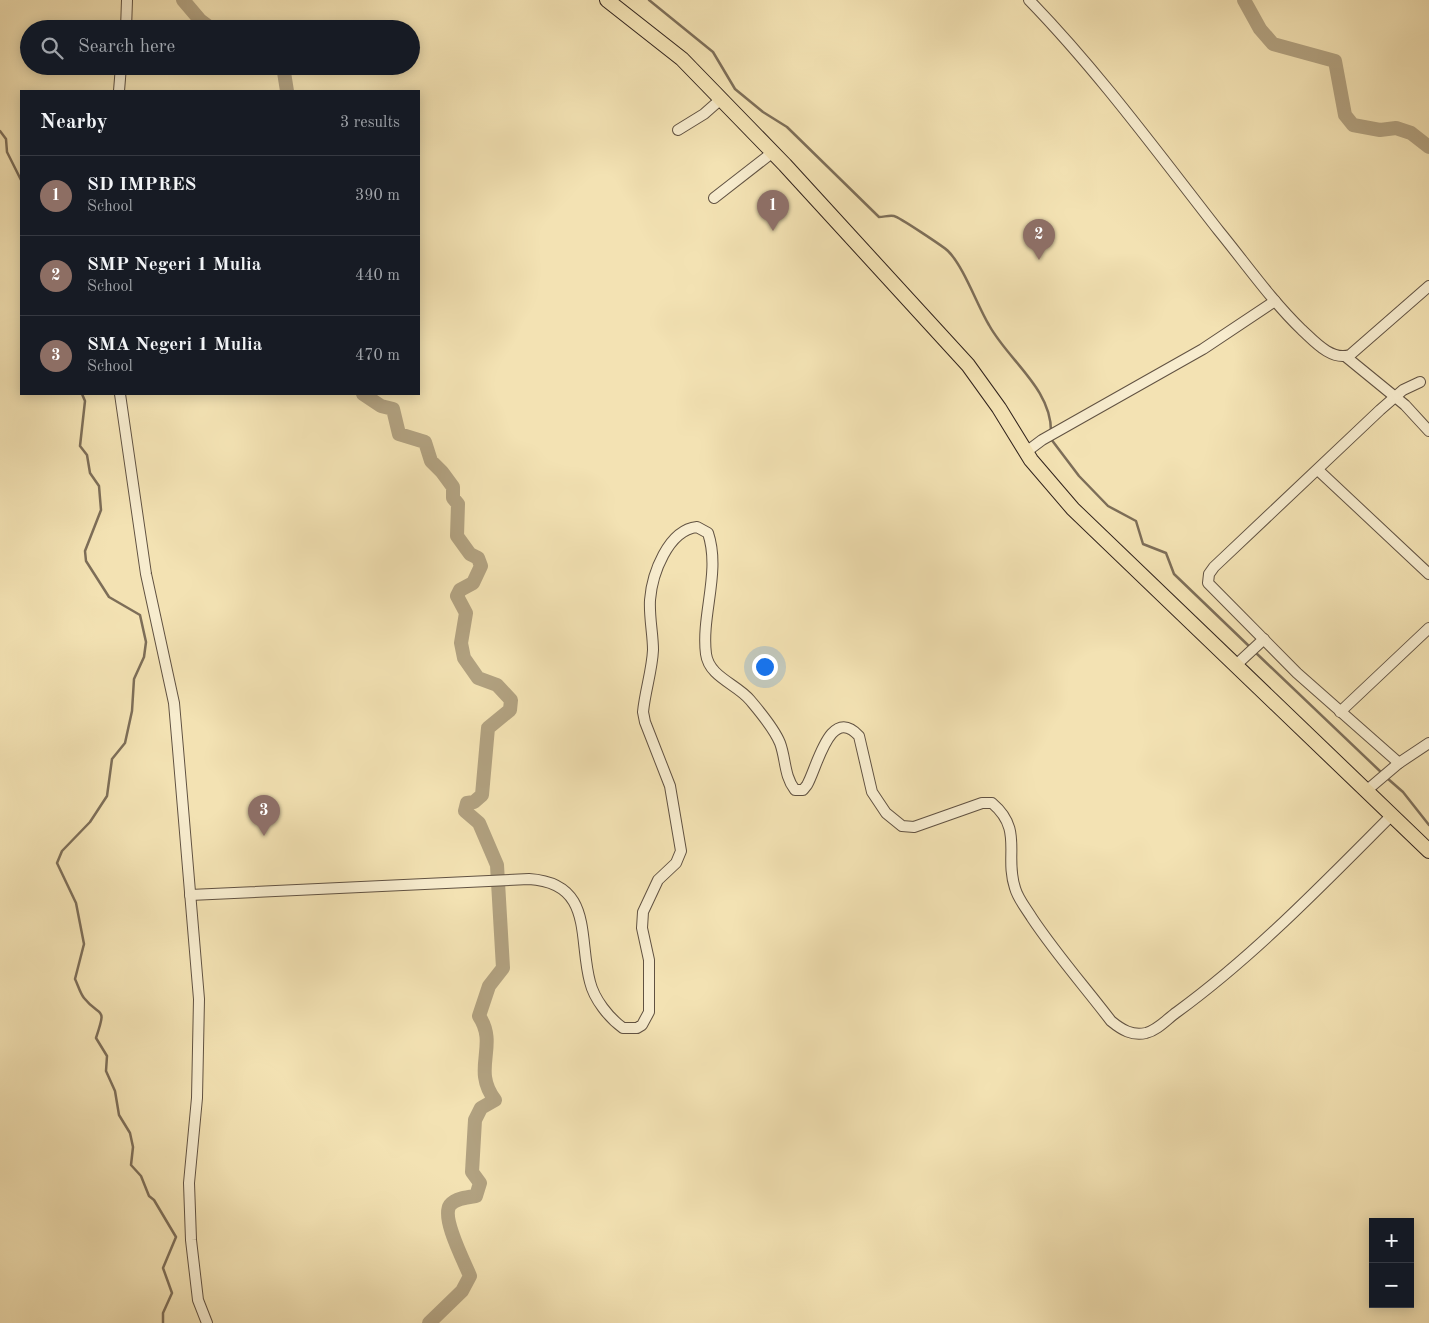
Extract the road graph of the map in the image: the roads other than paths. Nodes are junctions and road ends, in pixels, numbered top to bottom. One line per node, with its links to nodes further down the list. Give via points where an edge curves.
1 (127, 0): 5 (street)
2 (607, 0): 6 (highway)
3 (622, 0): 6 (highway)
4 (1029, 0): 15 (street, via 1121,107)
5 (126, 20)
6 (670, 43): 9 (highway); 12 (highway)
7 (120, 75): 8 (street)
8 (119, 90)
9 (721, 98): 10 (street, via 704,114); 11 (highway)
10 (678, 130)
11 (773, 152): 12 (highway); 13 (street)
12 (791, 165): 21 (highway, via 968,365)
13 (714, 198)
14 (1429, 286): 16 (street)
15 (1275, 301): 16 (street, via 1324,349); 21 (street, via 1203,350)
16 (1345, 356): 19 (street)
17 (1420, 382): 19 (street)
18 (120, 395): 34 (street, via 146,574 174,703)
19 (1395, 397): 20 (street); 22 (street)
20 (1429, 431)
21 (1034, 446): 26 (highway, via 1074,509)
22 (1318, 470): 23 (street); 25 (street, via 1209,574 1210,586)
23 (1429, 574)
24 (1429, 628): 27 (street)
25 (1260, 642): 26 (street); 27 (street)
26 (1241, 660): 30 (highway)
27 (1340, 712): 29 (street)
28 (1429, 743): 29 (street)
29 (1395, 766): 30 (street)
30 (1371, 786): 31 (highway); 32 (highway)
31 (1390, 816): 33 (highway); 34 (street, via 1242,959 1189,1003 1154,1030 1139,1034 1126,1032 1111,1021 1021,901 1013,877 1010,828 992,803 982,803 914,827 902,826 886,813 875,797 860,736 848,728 829,734 807,785 803,790 796,790 788,778 777,736 749,698 717,673 708,661 706,626 712,548 708,534 697,527 682,531 675,537 659,567 650,601 653,650 643,712 670,786 681,851 676,863 658,880 642,912 649,960 650,1002 642,1025 630,1029 615,1023 595,995 588,974 579,914 568,894 551,882 512,879)
32 (1429, 840)
33 (1429, 851)
34 (190, 895): 35 (street, via 198,961 199,1040 189,1182 198,1300)
35 (207, 1323)

